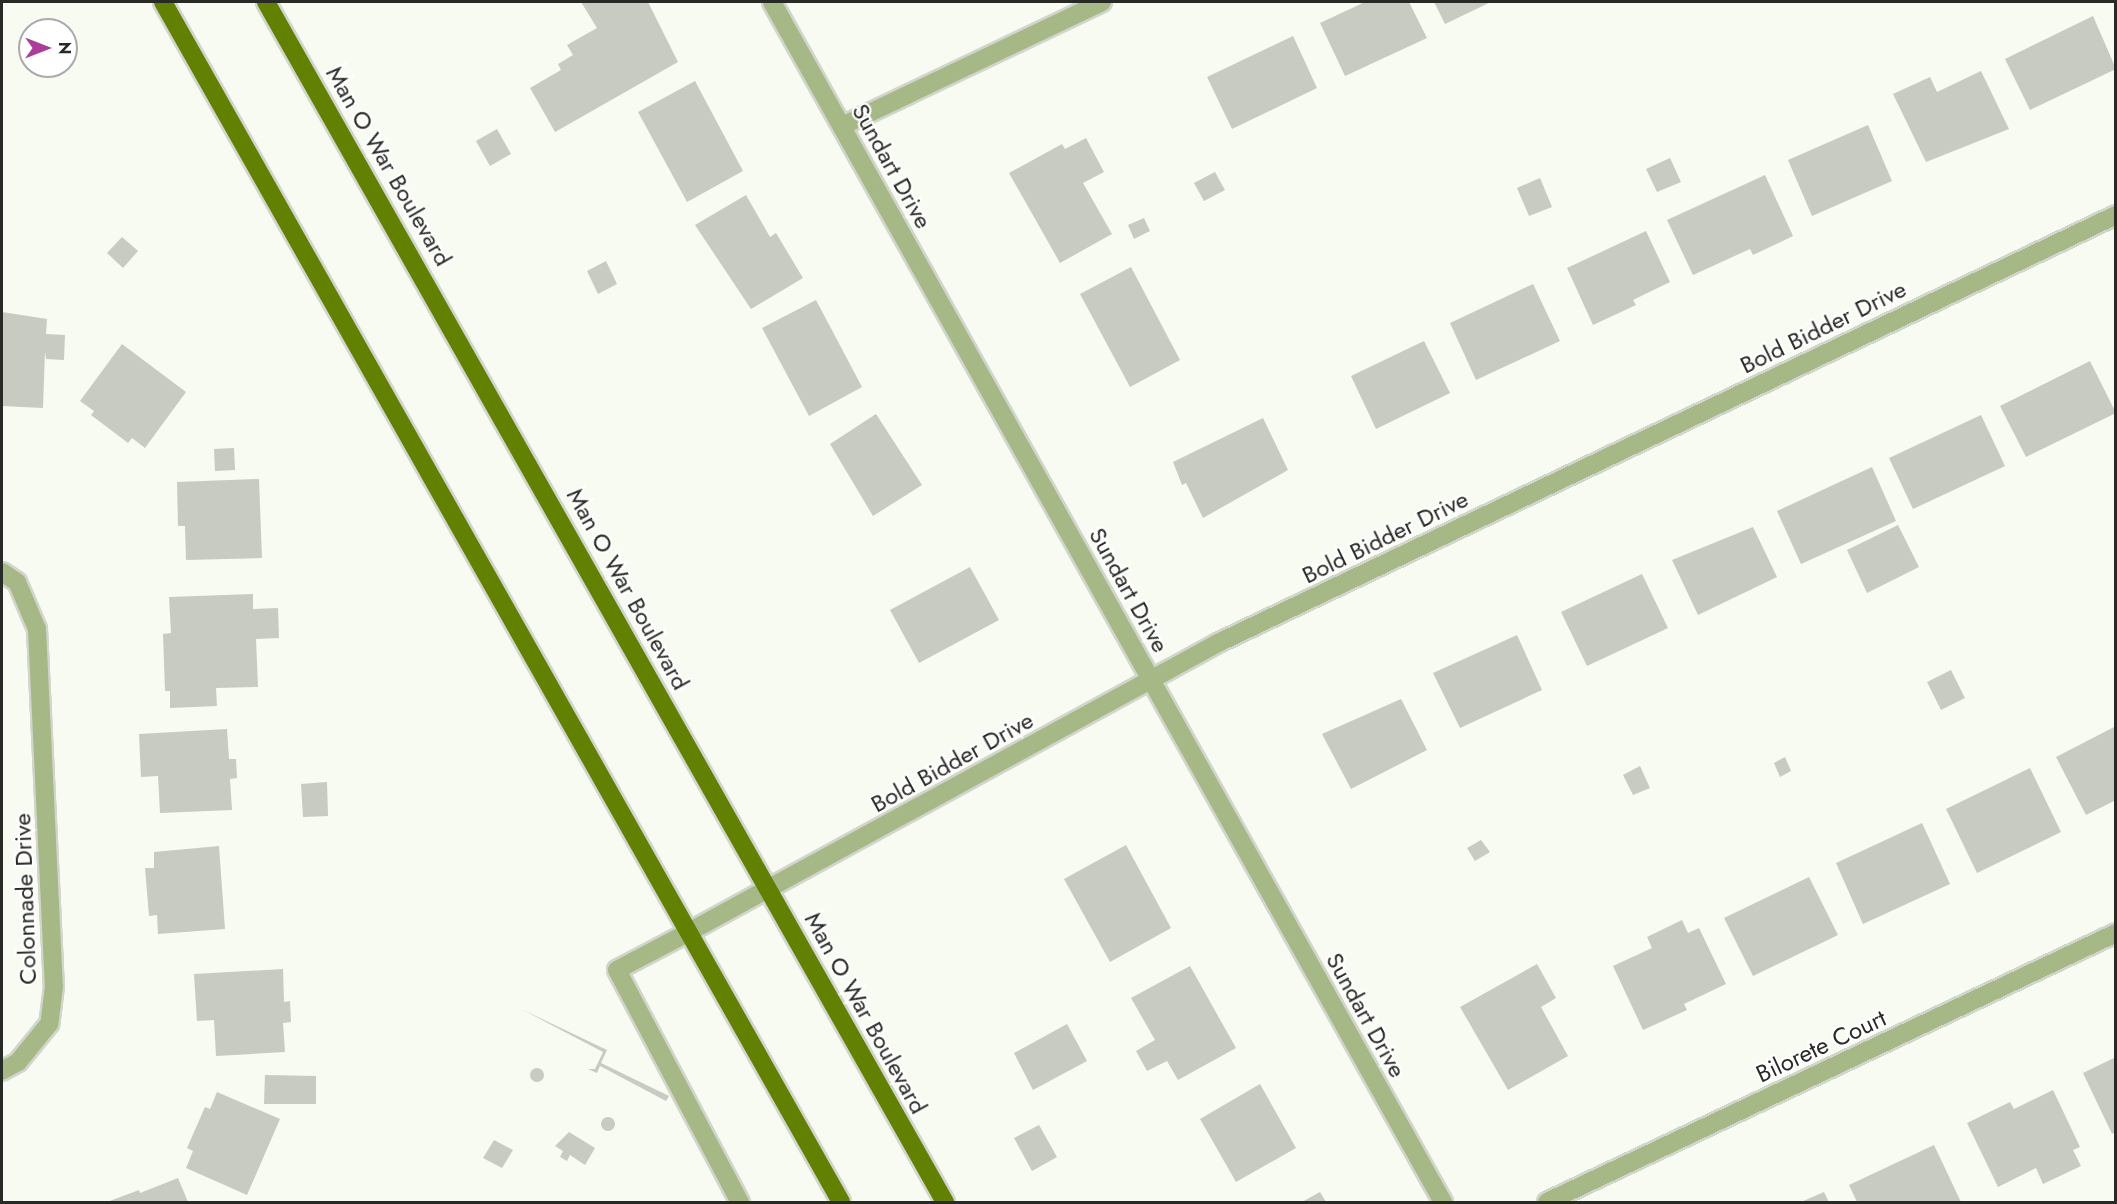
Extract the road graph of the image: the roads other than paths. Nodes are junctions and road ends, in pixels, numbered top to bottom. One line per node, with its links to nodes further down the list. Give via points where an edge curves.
1 (164, 2): 10 (main road)
2 (266, 2): 9 (main road, Man O War Boulevard)
3 (772, 2): 5 (street, Sundart Drive)
4 (1102, 2): 5 (street)
5 (842, 126): 8 (street, Sundart Drive)
6 (2115, 214): 8 (street, Bold Bidder Drive, via 1228,638)
7 (2, 572): 12 (street, Colonnade Drive, via 17,582 37,629 54,986 49,1024 18,1062)
8 (1151, 679): 9 (street, Bold Bidder Drive); 16 (street, Sundart Drive)
9 (770, 890): 10 (street, Bold Bidder Drive); 15 (main road, Man O War Boulevard)
10 (689, 932): 13 (street, Bold Bidder Drive, via 618,970); 14 (main road)
11 (2115, 933): 17 (street, Bilorete Court)
12 (2, 1071)
13 (740, 1203)
14 (841, 1203)
15 (945, 1203)
16 (1443, 1203)
17 (1546, 1203)

